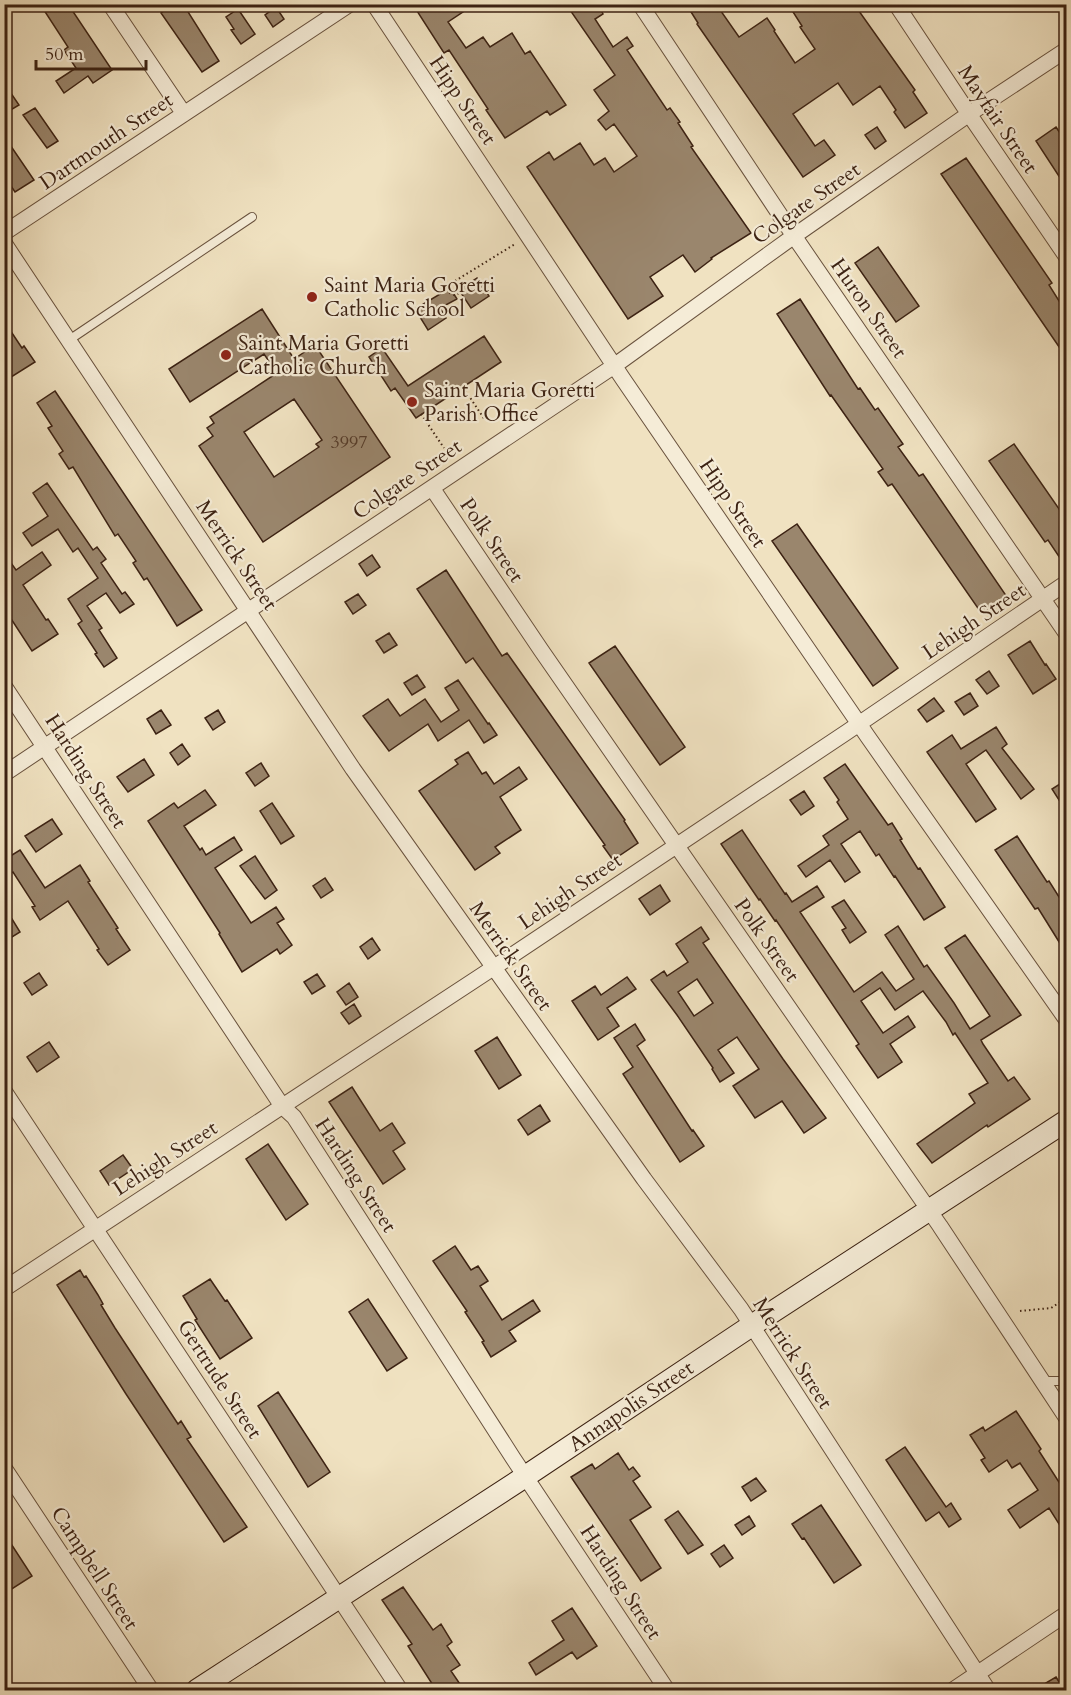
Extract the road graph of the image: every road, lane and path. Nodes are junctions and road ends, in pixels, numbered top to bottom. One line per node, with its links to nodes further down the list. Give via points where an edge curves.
1 (110, 4): 7 (street)
2 (350, 4): 7 (street, Dartmouth Street)
3 (374, 4): 17 (street, Hipp Street)
4 (640, 4): 11 (street, Huron Street)
5 (896, 4): 8 (street, Mayfair Street)
6 (1066, 50): 8 (street, Colgate Street)
7 (184, 114): 10 (street, Dartmouth Street)
8 (969, 114): 11 (street, Colgate Street); 14 (street, Mayfair Street)
9 (252, 218): 16 (lane)
10 (4, 233)
11 (794, 236): 17 (street, Colgate Street); 24 (street, Huron Street)
12 (4, 243): 16 (street, Merrick Street)
13 (515, 244): 15 (path)
14 (1066, 256)
15 (455, 281): 15 (path, via 446,288 453,295 463,292)
16 (69, 340): 25 (street, Merrick Street)
17 (614, 366): 22 (street, Colgate Street); 28 (street, Hipp Street)
18 (463, 387): 20 (path)
19 (421, 414): 21 (path)
20 (485, 420)
21 (444, 448)
22 (432, 488): 25 (street, Colgate Street); 31 (street, Polk Street)
23 (1066, 583): 24 (street, Lehigh Street)
24 (1043, 599): 26 (street, Huron Street); 28 (street, Lehigh Street)
25 (248, 610): 29 (street, Colgate Street); 32 (street, Merrick Street, via 352,769)
26 (1066, 633)
27 (4, 686): 29 (street, Harding Street)
28 (859, 724): 31 (street, Lehigh Street); 33 (street, Hipp Street)
29 (45, 747): 30 (street, Colgate Street); 35 (street, Harding Street)
30 (4, 774)
31 (676, 846): 32 (street, Lehigh Street); 39 (street, Polk Street)
32 (493, 968): 35 (street, Lehigh Street); 44 (street, Merrick Street)
33 (1066, 1019)
34 (4, 1091): 40 (street, Gertrude Street)
35 (282, 1106): 40 (street, Lehigh Street); 49 (street, Harding Street, via 294,1117)
36 (1066, 1121): 39 (street, Annapolis Street)
37 (1061, 1146): 38 (path)
38 (1066, 1155)
39 (930, 1211): 44 (street, Annapolis Street); 45 (street, Polk Street)
40 (96, 1228): 41 (street, Lehigh Street); 50 (street, Gertrude Street)
41 (4, 1289)
42 (1066, 1298): 43 (path, via 1051,1308)
43 (1020, 1311)
44 (751, 1326): 49 (street, Annapolis Street); 52 (street, Merrick Street)
45 (1043, 1381): 46 (lane); 47 (street, Polk Street)
46 (1066, 1382)
47 (1066, 1417)
48 (4, 1468): 53 (street, Campbell Street)
49 (526, 1476): 50 (street, Annapolis Street); 56 (street, Harding Street)
50 (339, 1598): 54 (street, Annapolis Street); 55 (street, Gertrude Street)
51 (1066, 1614): 52 (street)
52 (977, 1674): 57 (street); 58 (street, Merrick Street)
53 (151, 1690)
54 (197, 1690)
55 (400, 1690)
56 (667, 1690)
57 (953, 1690)
58 (988, 1690)

